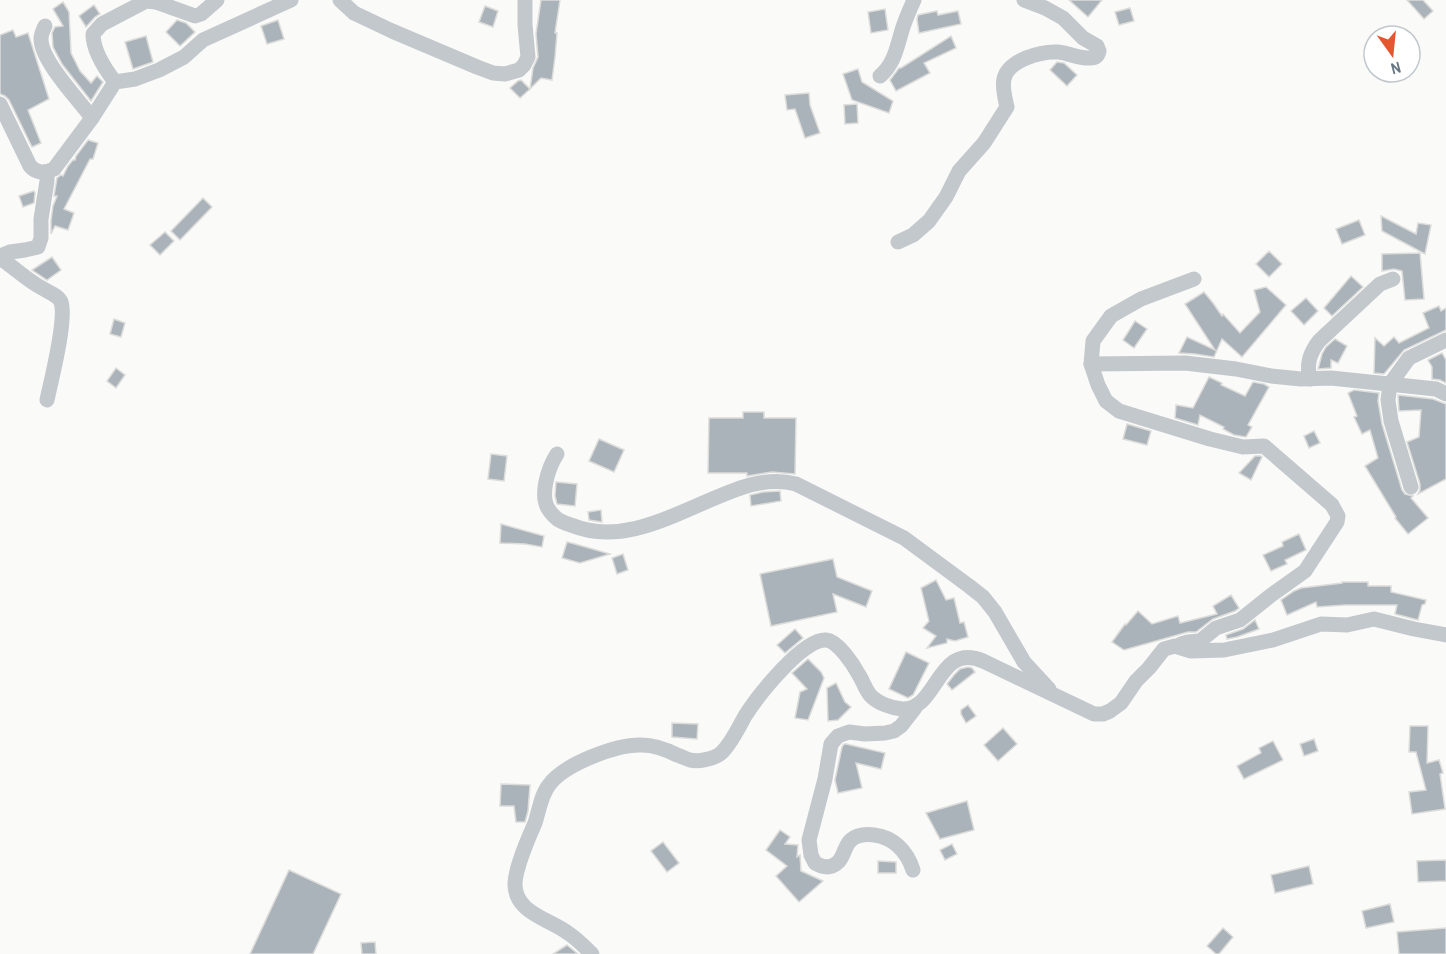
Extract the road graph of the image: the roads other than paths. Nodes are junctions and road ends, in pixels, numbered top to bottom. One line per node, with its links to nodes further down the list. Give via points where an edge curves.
1 (217, 0): 9 (street, via 195,16 146,1 97,28 93,34 96,49)
2 (291, 0): 9 (street, via 203,40 184,57 159,70)
3 (340, 0): 4 (street, via 354,13 392,31 477,67 505,74 519,70 528,57)
4 (525, 0)
5 (1024, 0): 13 (street, via 1063,18 1097,46 1098,55 1089,58 1064,52 1044,53 1012,66 1004,77 1007,107 984,143 959,171 925,225)
6 (909, 5): 8 (street, via 894,58)
7 (45, 26): 11 (street, via 41,39 46,57)
8 (880, 76)
9 (115, 82): 11 (street)
10 (0, 104): 12 (street, via 30,166)
11 (92, 118): 12 (street, via 54,169)
12 (45, 172): 14 (street, via 38,247)
13 (898, 242)
14 (0, 257): 22 (street, via 60,301 61,331)
15 (1194, 279): 18 (street, via 1141,299 1111,316 1093,341)
16 (1393, 279): 19 (street, via 1380,284 1319,341 1308,366)
17 (1446, 340): 20 (street, via 1410,358)
18 (1090, 364): 19 (street, via 1185,363); 26 (street, via 1107,401 1119,411 1243,447 1264,446 1332,505 1338,516 1305,571 1240,620 1216,628 1200,641)
19 (1310, 379): 20 (street)
20 (1390, 384): 21 (street, via 1436,389); 24 (street, via 1391,421)
21 (1446, 394)
22 (47, 400)
23 (557, 454): 27 (street, via 548,477 546,506 555,519 601,532 625,531 658,522 748,486 769,481 796,484 904,538 983,597 1024,662)
24 (1411, 488)
25 (1446, 635): 26 (street, via 1374,620 1321,624 1273,640 1224,650 1191,651)
26 (1175, 646): 27 (street, via 1164,649 1120,703 1103,714 1094,714)
27 (1055, 696): 28 (street, via 969,657 954,661 945,669)
28 (915, 708): 29 (street, via 902,726 894,730 849,732 831,744 809,840 814,863 831,867 839,862 850,840 859,835 890,838 911,861); 30 (street, via 894,708 875,699 839,646 825,640 815,641 791,660 762,693 720,754 690,760 643,745 615,748 591,756 556,777 544,792 516,875 516,891 532,913 568,932)
29 (913, 870)
30 (592, 954)

